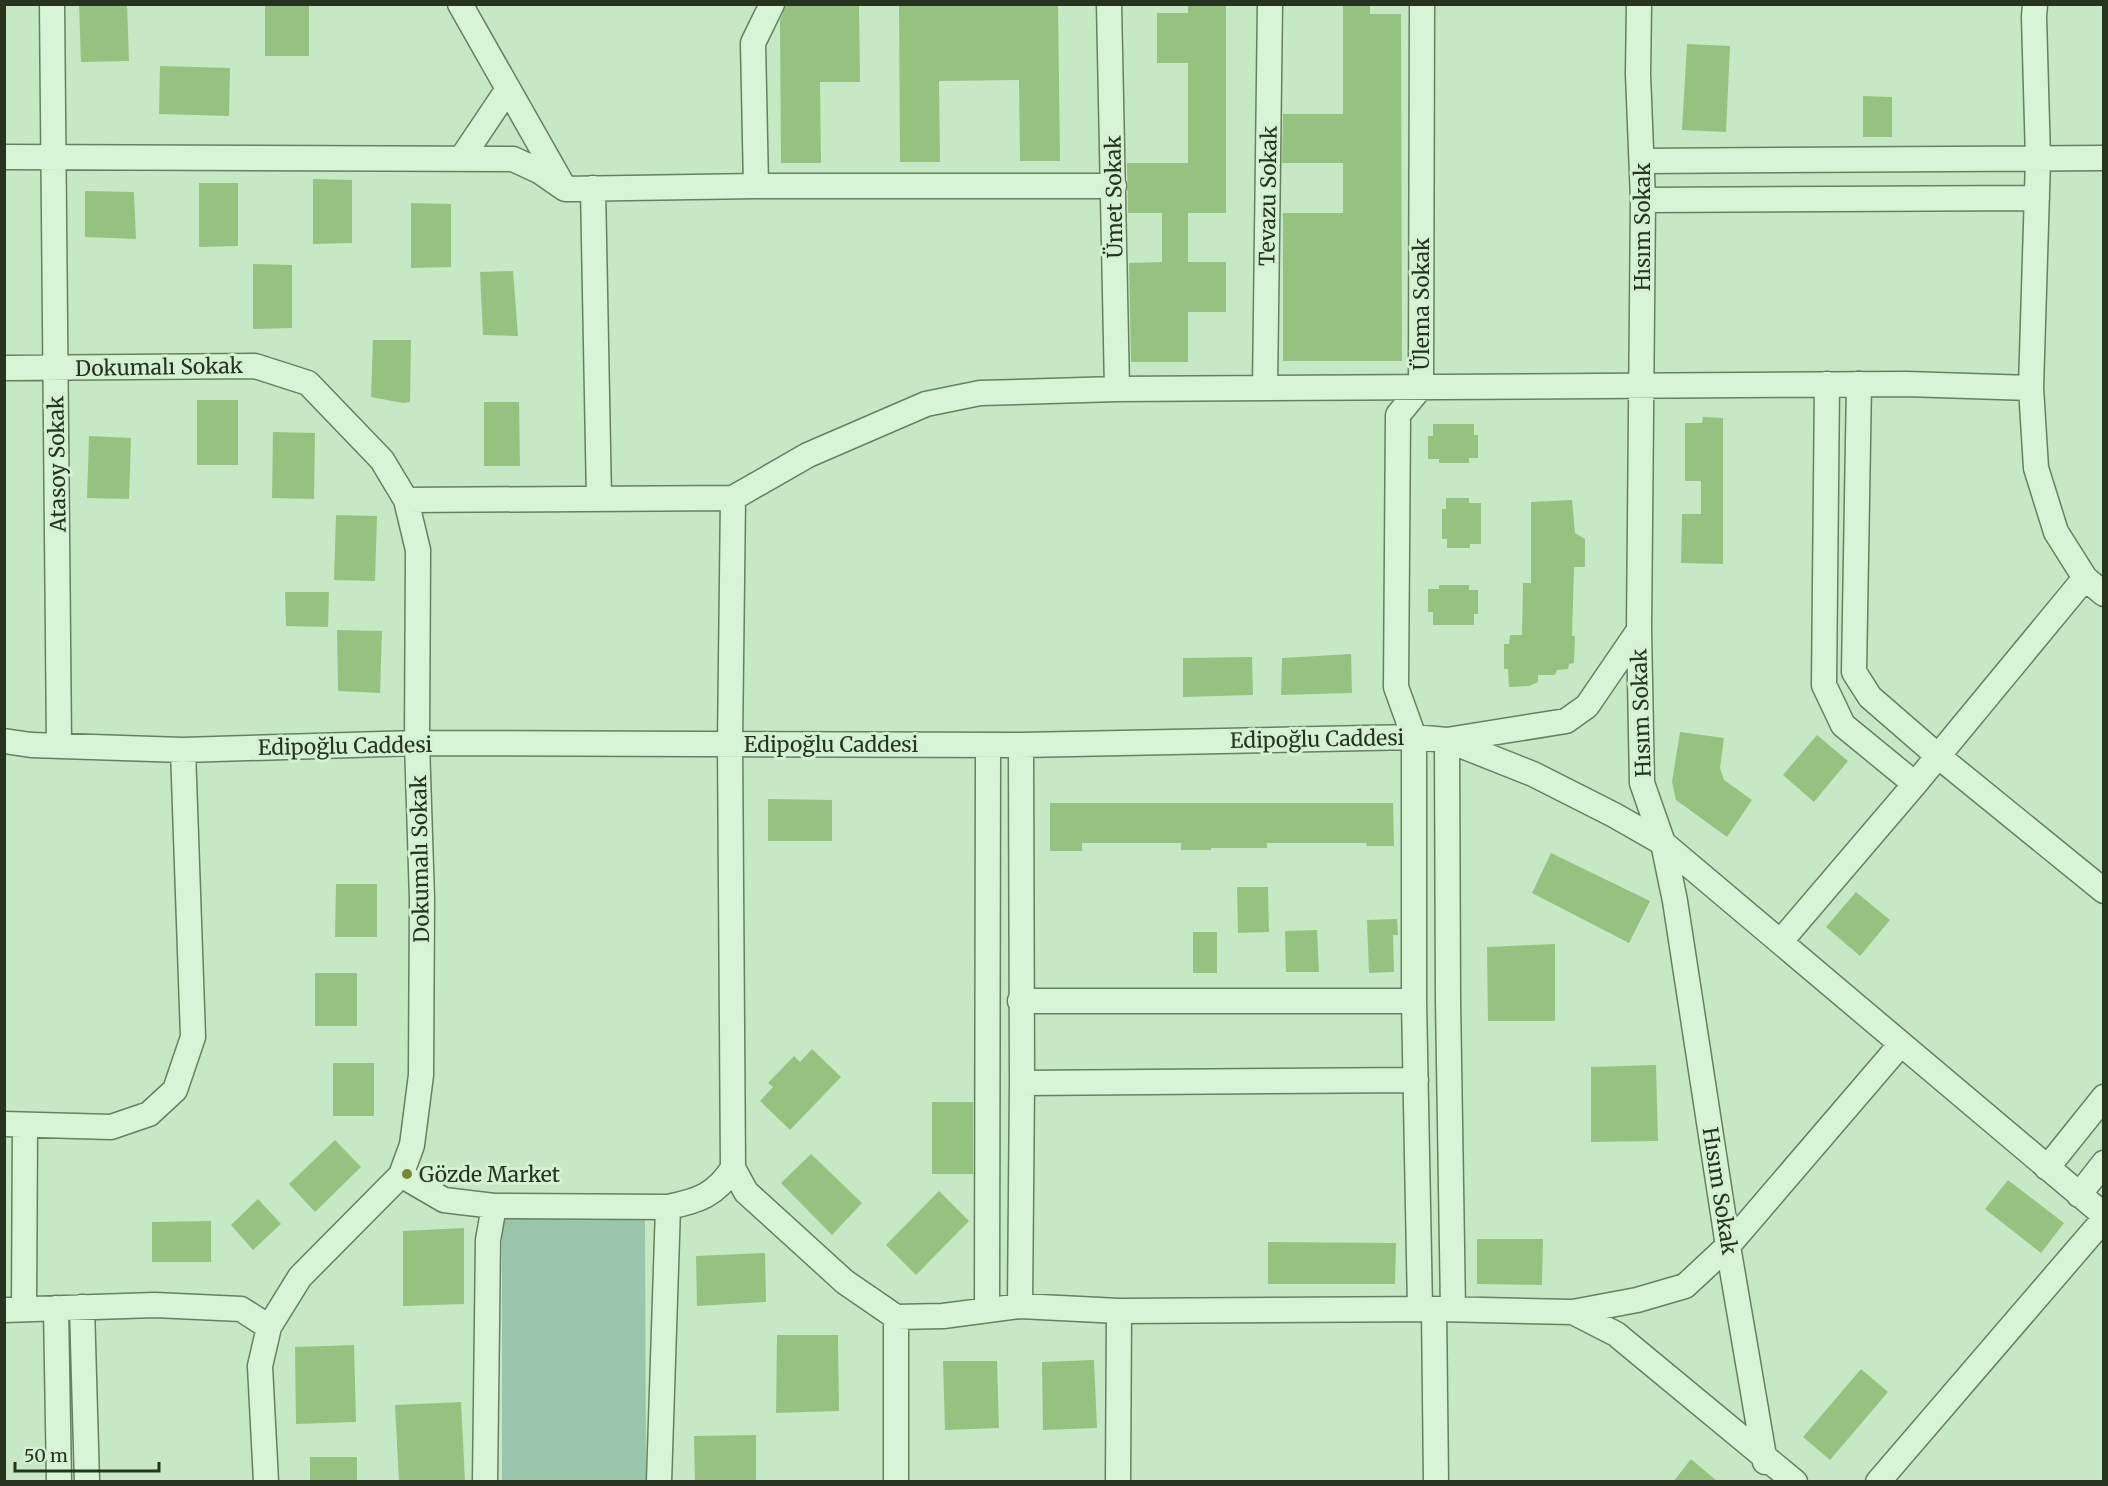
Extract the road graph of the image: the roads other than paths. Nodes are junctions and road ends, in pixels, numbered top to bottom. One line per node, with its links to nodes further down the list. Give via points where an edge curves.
1 (52, 4): 11 (street, Atasoy Sokak)
2 (460, 4): 9 (street)
3 (772, 4): 16 (street, via 753,43)
4 (1108, 4): 17 (street, Ümet Sokak)
5 (1270, 4): 28 (street, Tevazu Sokak)
6 (1422, 4): 27 (street, Ülema Sokak)
7 (1639, 4): 15 (street, Hısım Sokak)
8 (2035, 4): 13 (street)
9 (508, 89): 12 (street); 19 (street)
10 (4, 157): 11 (street)
11 (54, 157): 12 (street); 23 (street, Atasoy Sokak)
12 (460, 159): 19 (street, via 513,159)
13 (2038, 159): 14 (street); 15 (street); 20 (street)
14 (2103, 159)
15 (1642, 161): 21 (street, Hısım Sokak)
16 (756, 186): 17 (street); 18 (street)
17 (1114, 186): 30 (street, Ümet Sokak)
18 (593, 188): 19 (street); 32 (street)
19 (565, 189)
20 (2037, 198): 21 (street); 29 (street)
21 (1643, 200): 26 (street, Hısım Sokak)
22 (4, 368): 23 (street, Dokumalı Sokak)
23 (56, 368): 33 (street, Dokumalı Sokak, via 255,366 308,383 382,460); 43 (street, Atasoy Sokak)
24 (1827, 384): 25 (street); 26 (street); 49 (street, via 1824,685 1843,725)
25 (1859, 384): 29 (street); 48 (street, via 1854,672 1870,697)
26 (1641, 385): 27 (street); 36 (street, Hısım Sokak)
27 (1421, 387): 28 (street); 37 (street, Ülema Sokak, via 1398,416 1396,687)
28 (1265, 388): 30 (street)
29 (2031, 388): 34 (street, via 2036,468 2056,532)
30 (1117, 389): 31 (street, via 980,393 926,404 808,455)
31 (733, 498): 32 (street); 41 (street)
32 (599, 499): 33 (street)
33 (406, 500): 40 (street, Dokumalı Sokak, via 418,550)
34 (2085, 578): 35 (street); 48 (street)
35 (2103, 594)
36 (1639, 630): 38 (street, via 1587,706 1566,721); 50 (street, Hısım Sokak, via 1642,783)
37 (1414, 737): 38 (street, Edipoğlu Caddesi); 45 (street, Edipoğlu Caddesi); 54 (street, Ülema Sokak)
38 (1448, 740): 50 (street, Edipoğlu Caddesi, via 1533,774); 72 (street, via 1448,1000)
39 (4, 741): 42 (street)
40 (417, 743): 41 (street, Edipoğlu Caddesi); 47 (street, Edipoğlu Caddesi); 63 (street, Dokumalı Sokak, via 422,898 421,1075 412,1145)
41 (730, 743): 44 (street, Edipoğlu Caddesi); 61 (street)
42 (31, 744): 43 (street, Edipoğlu Caddesi); 46 (street)
43 (59, 744): 47 (street, Edipoğlu Caddesi)
44 (988, 745): 45 (street, Edipoğlu Caddesi); 74 (street)
45 (1021, 745): 53 (street)
46 (4, 748)
47 (183, 750): 59 (street, via 194,1037 175,1089 149,1114 111,1127)
48 (1938, 756): 49 (street); 51 (street)
49 (1915, 784): 52 (street)
50 (1663, 843): 52 (street, Edipoğlu Caddesi); 68 (street, Hısım Sokak, via 1676,901)
51 (2103, 891)
52 (1781, 941): 55 (street, Edipoğlu Caddesi)
53 (1020, 1001): 54 (street); 57 (street)
54 (1414, 1001): 56 (street, Ülema Sokak)
55 (1901, 1044): 62 (street, Edipoğlu Caddesi); 68 (street)
56 (1416, 1080): 57 (street); 72 (street, Ülema Sokak)
57 (1022, 1083): 69 (street)
58 (2103, 1097): 62 (street)
59 (15, 1125): 73 (street)
60 (2103, 1163): 64 (street)
61 (733, 1168): 66 (street, via 723,1183 697,1201); 77 (street, via 746,1192 762,1207 845,1282)
62 (2047, 1168): 64 (street, Edipoğlu Caddesi)
63 (401, 1175): 65 (street, via 444,1200); 78 (street, Dokumalı Sokak, via 300,1277)
64 (2079, 1195): 67 (street, Edipoğlu Caddesi)
65 (494, 1206): 66 (street); 83 (street, via 488,1240)
66 (668, 1207): 84 (street)
67 (2103, 1217): 90 (street)
68 (1728, 1246): 76 (street, via 1685,1286); 79 (street, Hısım Sokak)
69 (1020, 1306): 74 (street); 75 (street)
70 (82, 1307): 71 (street); 78 (street, via 241,1309); 81 (street)
71 (56, 1308): 73 (street); 80 (street)
72 (1436, 1309): 75 (street); 76 (street); 87 (street)
73 (14, 1310)
74 (987, 1310): 77 (street)
75 (1119, 1311): 86 (street)
76 (1573, 1312): 79 (street, via 1616,1334)
77 (896, 1317): 85 (street)
78 (269, 1327): 82 (street, Dokumalı Sokak, via 260,1366)
79 (1764, 1456): 88 (street, Hısım Sokak); 89 (street)
80 (58, 1482)
81 (87, 1482)
82 (266, 1482)
83 (485, 1482)
84 (659, 1482)
85 (896, 1482)
86 (1118, 1482)
87 (1436, 1482)
88 (1769, 1482)
89 (1795, 1482)
90 (1878, 1482)

